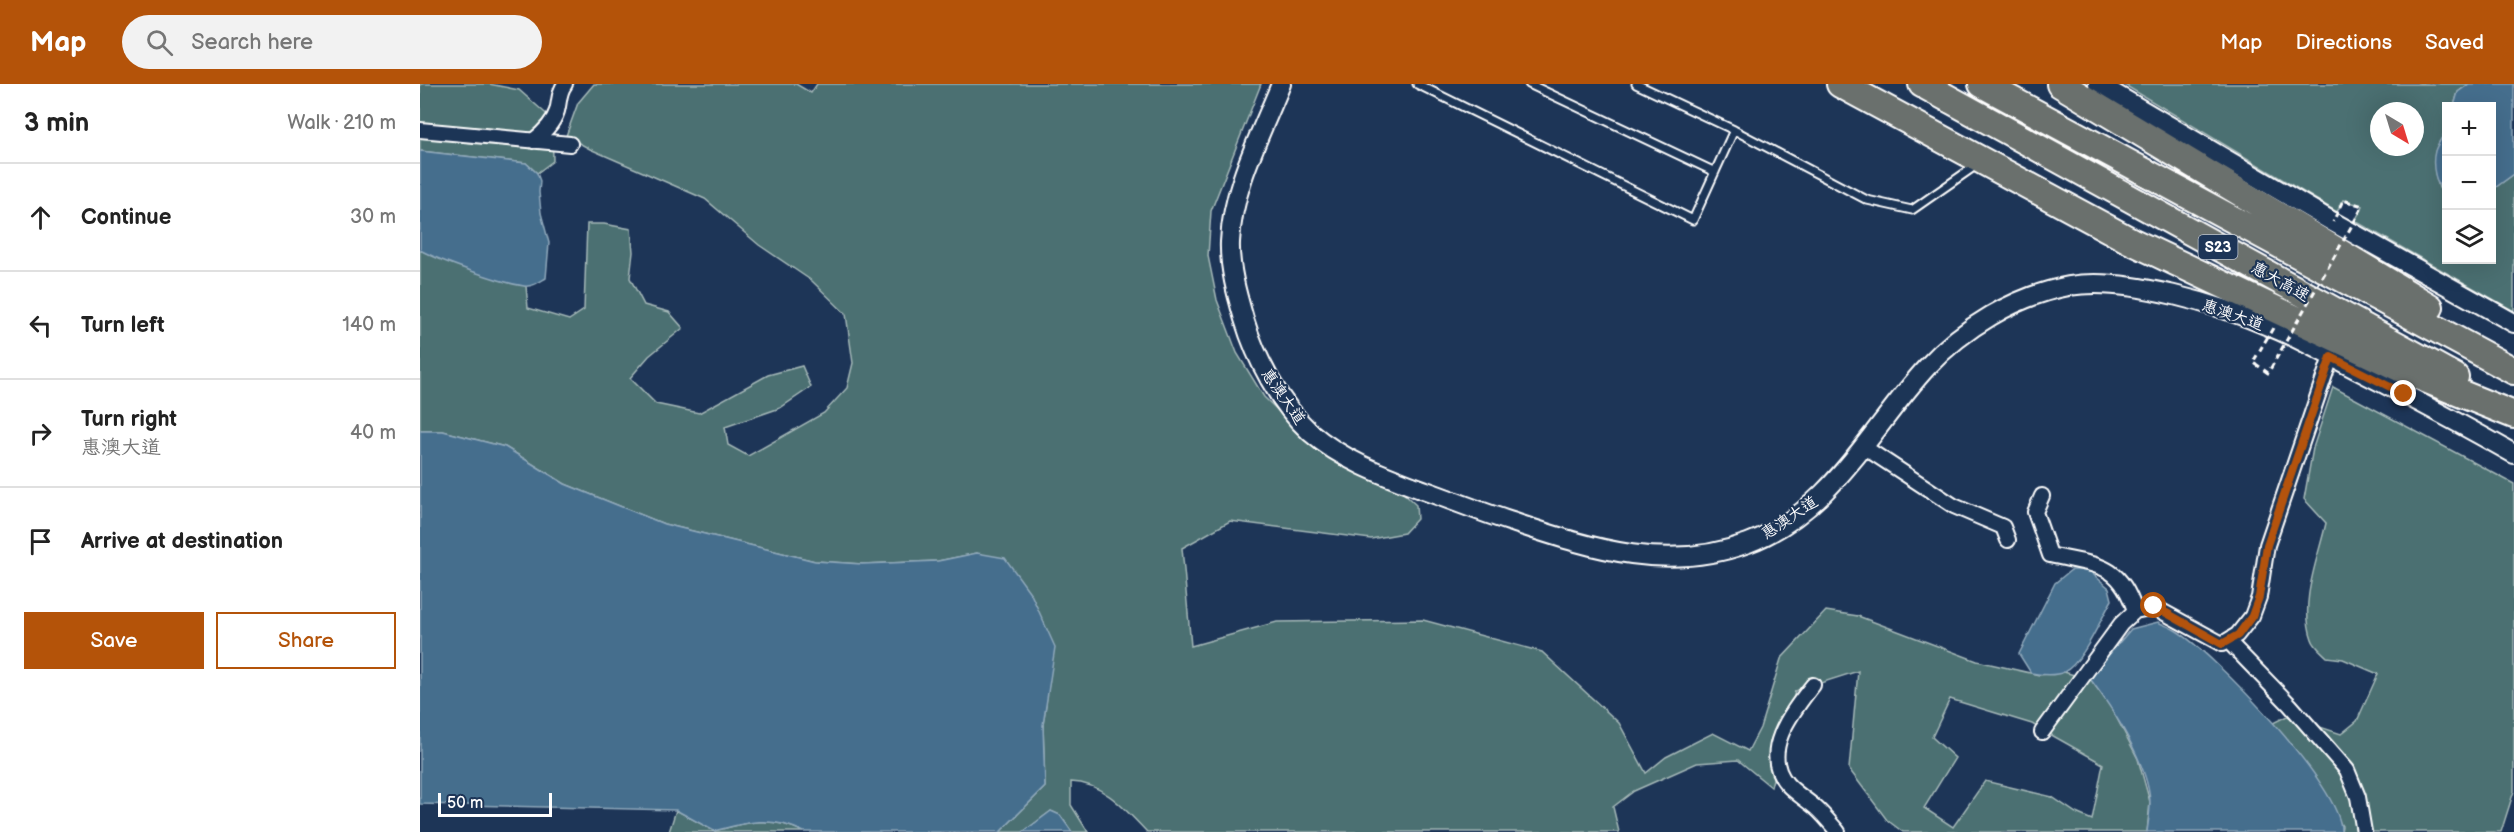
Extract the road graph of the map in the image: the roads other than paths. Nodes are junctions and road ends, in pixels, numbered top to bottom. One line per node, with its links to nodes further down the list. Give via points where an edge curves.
1 (565, 84): 13 (street, via 560,90 557,111 545,131)
2 (1281, 84): 22 (street, 惠澳大道, via 1239,194 1230,243 1234,276 1252,345 1267,374 1308,430 1349,459 1488,514 1595,549 1662,558 1724,551 1776,530 1822,495)
3 (1417, 84): 16 (lane, via 1693,220)
4 (1529, 84): 16 (lane)
5 (1636, 84): 11 (lane)
6 (1839, 84): 15 (highway)
7 (1922, 84): 20 (highway, 惠大高速 / S23)
8 (1982, 84): 19 (highway, 惠大高速 / S23)
9 (2060, 84): 19 (highway, via 2451,320)
10 (2098, 84): 17 (street)
11 (1734, 129): 15 (lane, via 1867,200 1912,210); 16 (lane)
12 (420, 130): 13 (street)
13 (533, 141): 14 (street)
14 (570, 144)
15 (1982, 162): 21 (highway, via 2131,241 2410,374)
16 (1715, 172)
17 (2514, 323)
18 (2331, 357): 22 (street, 惠澳大道, via 2273,328 2187,299 2108,284 2060,289 2010,306 1953,341 1925,369); 23 (street, 惠澳大道); 27 (street, via 2267,545 2259,597 2252,616)
19 (2511, 369)
20 (2514, 409)
21 (2514, 415)
22 (1864, 447): 25 (street, via 1954,506 2003,526)
23 (2514, 454)
24 (2042, 496): 26 (street, via 2035,512 2050,555 2110,571 2128,590)
25 (2008, 540)
26 (2135, 611): 27 (street, via 2154,606 2222,644); 29 (street, via 2121,624)
27 (2229, 642): 31 (street, via 2347,770 2358,797)
28 (1814, 685): 30 (street, via 1783,727 1777,751 1779,770 1787,784)
29 (2042, 732)
30 (1838, 832)
31 (2364, 832)

